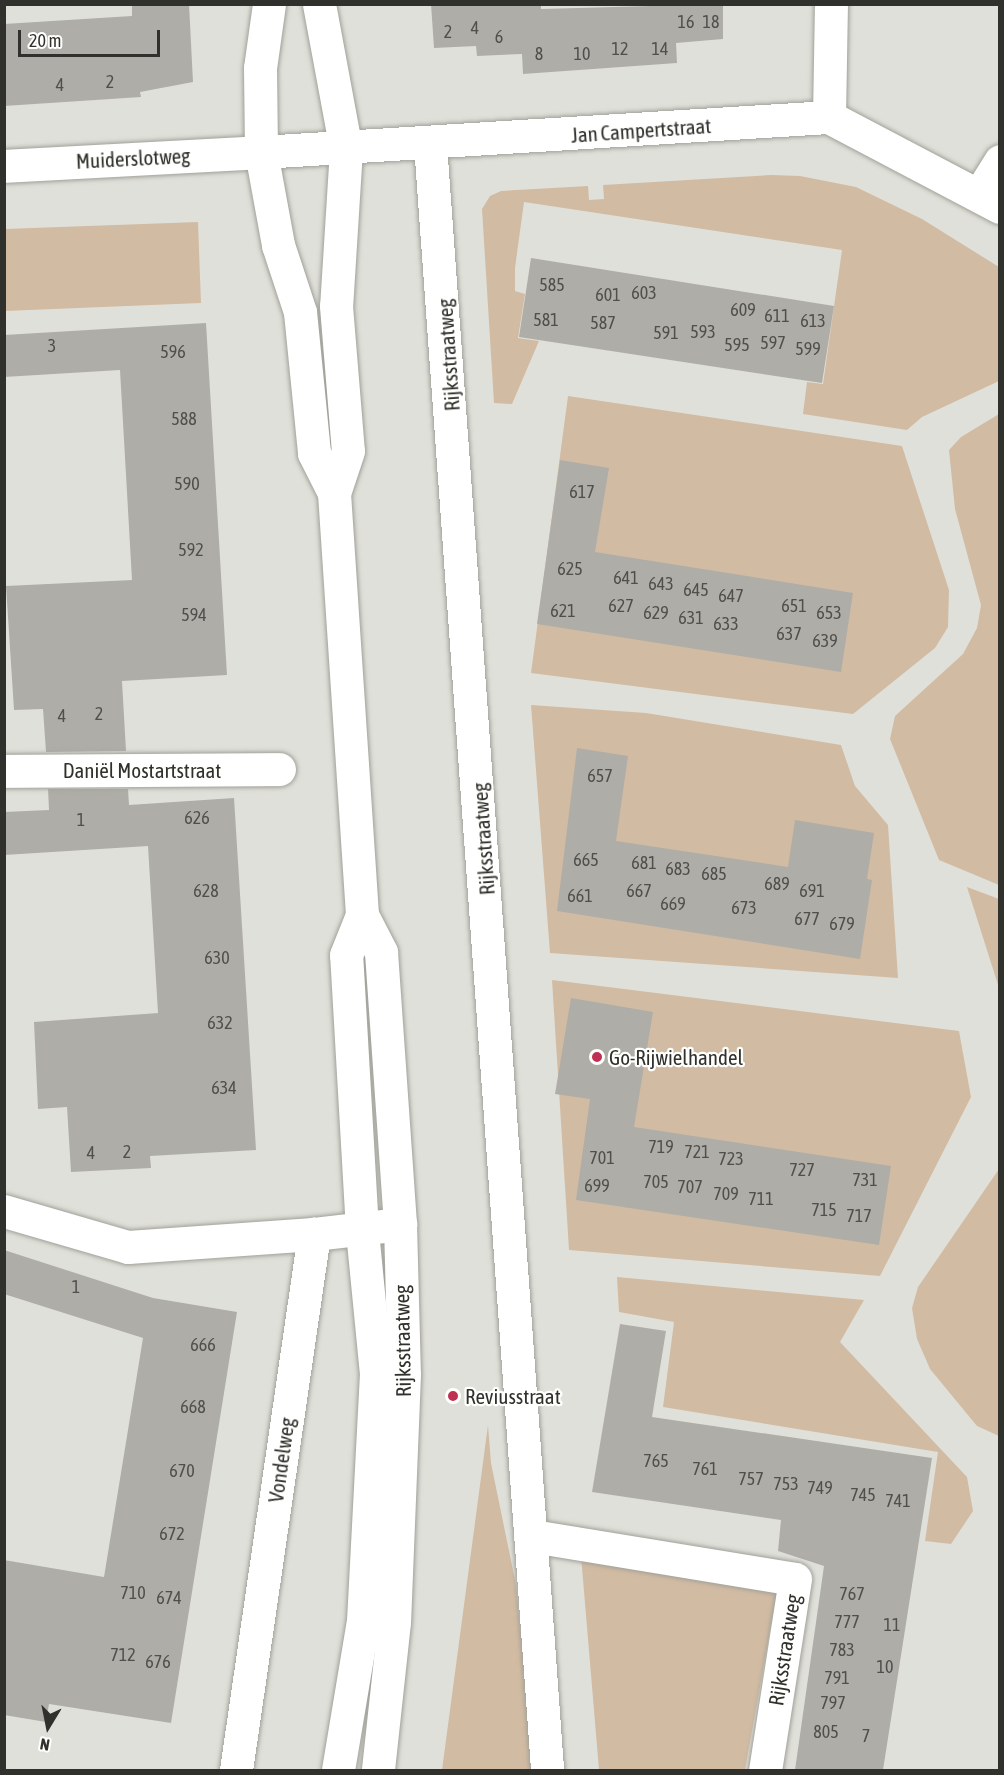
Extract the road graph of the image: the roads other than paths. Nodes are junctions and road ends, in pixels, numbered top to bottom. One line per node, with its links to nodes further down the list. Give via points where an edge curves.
1 (269, 4): 7 (street, Rijksstraatweg, via 260,68)
2 (319, 4): 6 (street, Rijksstraatweg)
3 (831, 4): 4 (street)
4 (828, 117): 5 (street, Jan Campertstraat); 10 (street)
5 (430, 144): 6 (street, Jan Campertstraat); 19 (street, Rijksstraatweg)
6 (346, 149): 7 (street, Jan Campertstraat); 11 (street, Rijksstraatweg, via 336,306 348,451)
7 (261, 152): 9 (street, Muiderslotweg); 11 (street, Rijksstraatweg, via 278,244 300,312 314,453)
8 (999, 161): 10 (street)
9 (4, 166)
10 (989, 201)
11 (334, 493): 14 (street, Rijksstraatweg)
12 (279, 770): 13 (street, Daniël Mostartstraat)
13 (4, 771)
14 (362, 915): 16 (street, Rijksstraatweg, via 381,952); 17 (street, Rijksstraatweg, via 346,955)
15 (4, 1210): 18 (street, via 128,1246)
16 (400, 1224): 17 (street); 22 (street, Rijksstraatweg, via 404,1374 396,1587)
17 (362, 1230): 18 (street); 21 (street, Rijksstraatweg, via 376,1374 363,1621)
18 (314, 1234): 20 (street, Vondelweg)
19 (532, 1536): 23 (street, Rijksstraatweg); 24 (street, Rijksstraatweg, via 795,1579)
20 (236, 1770)
21 (338, 1770)
22 (378, 1770)
23 (547, 1770)
24 (765, 1770)

